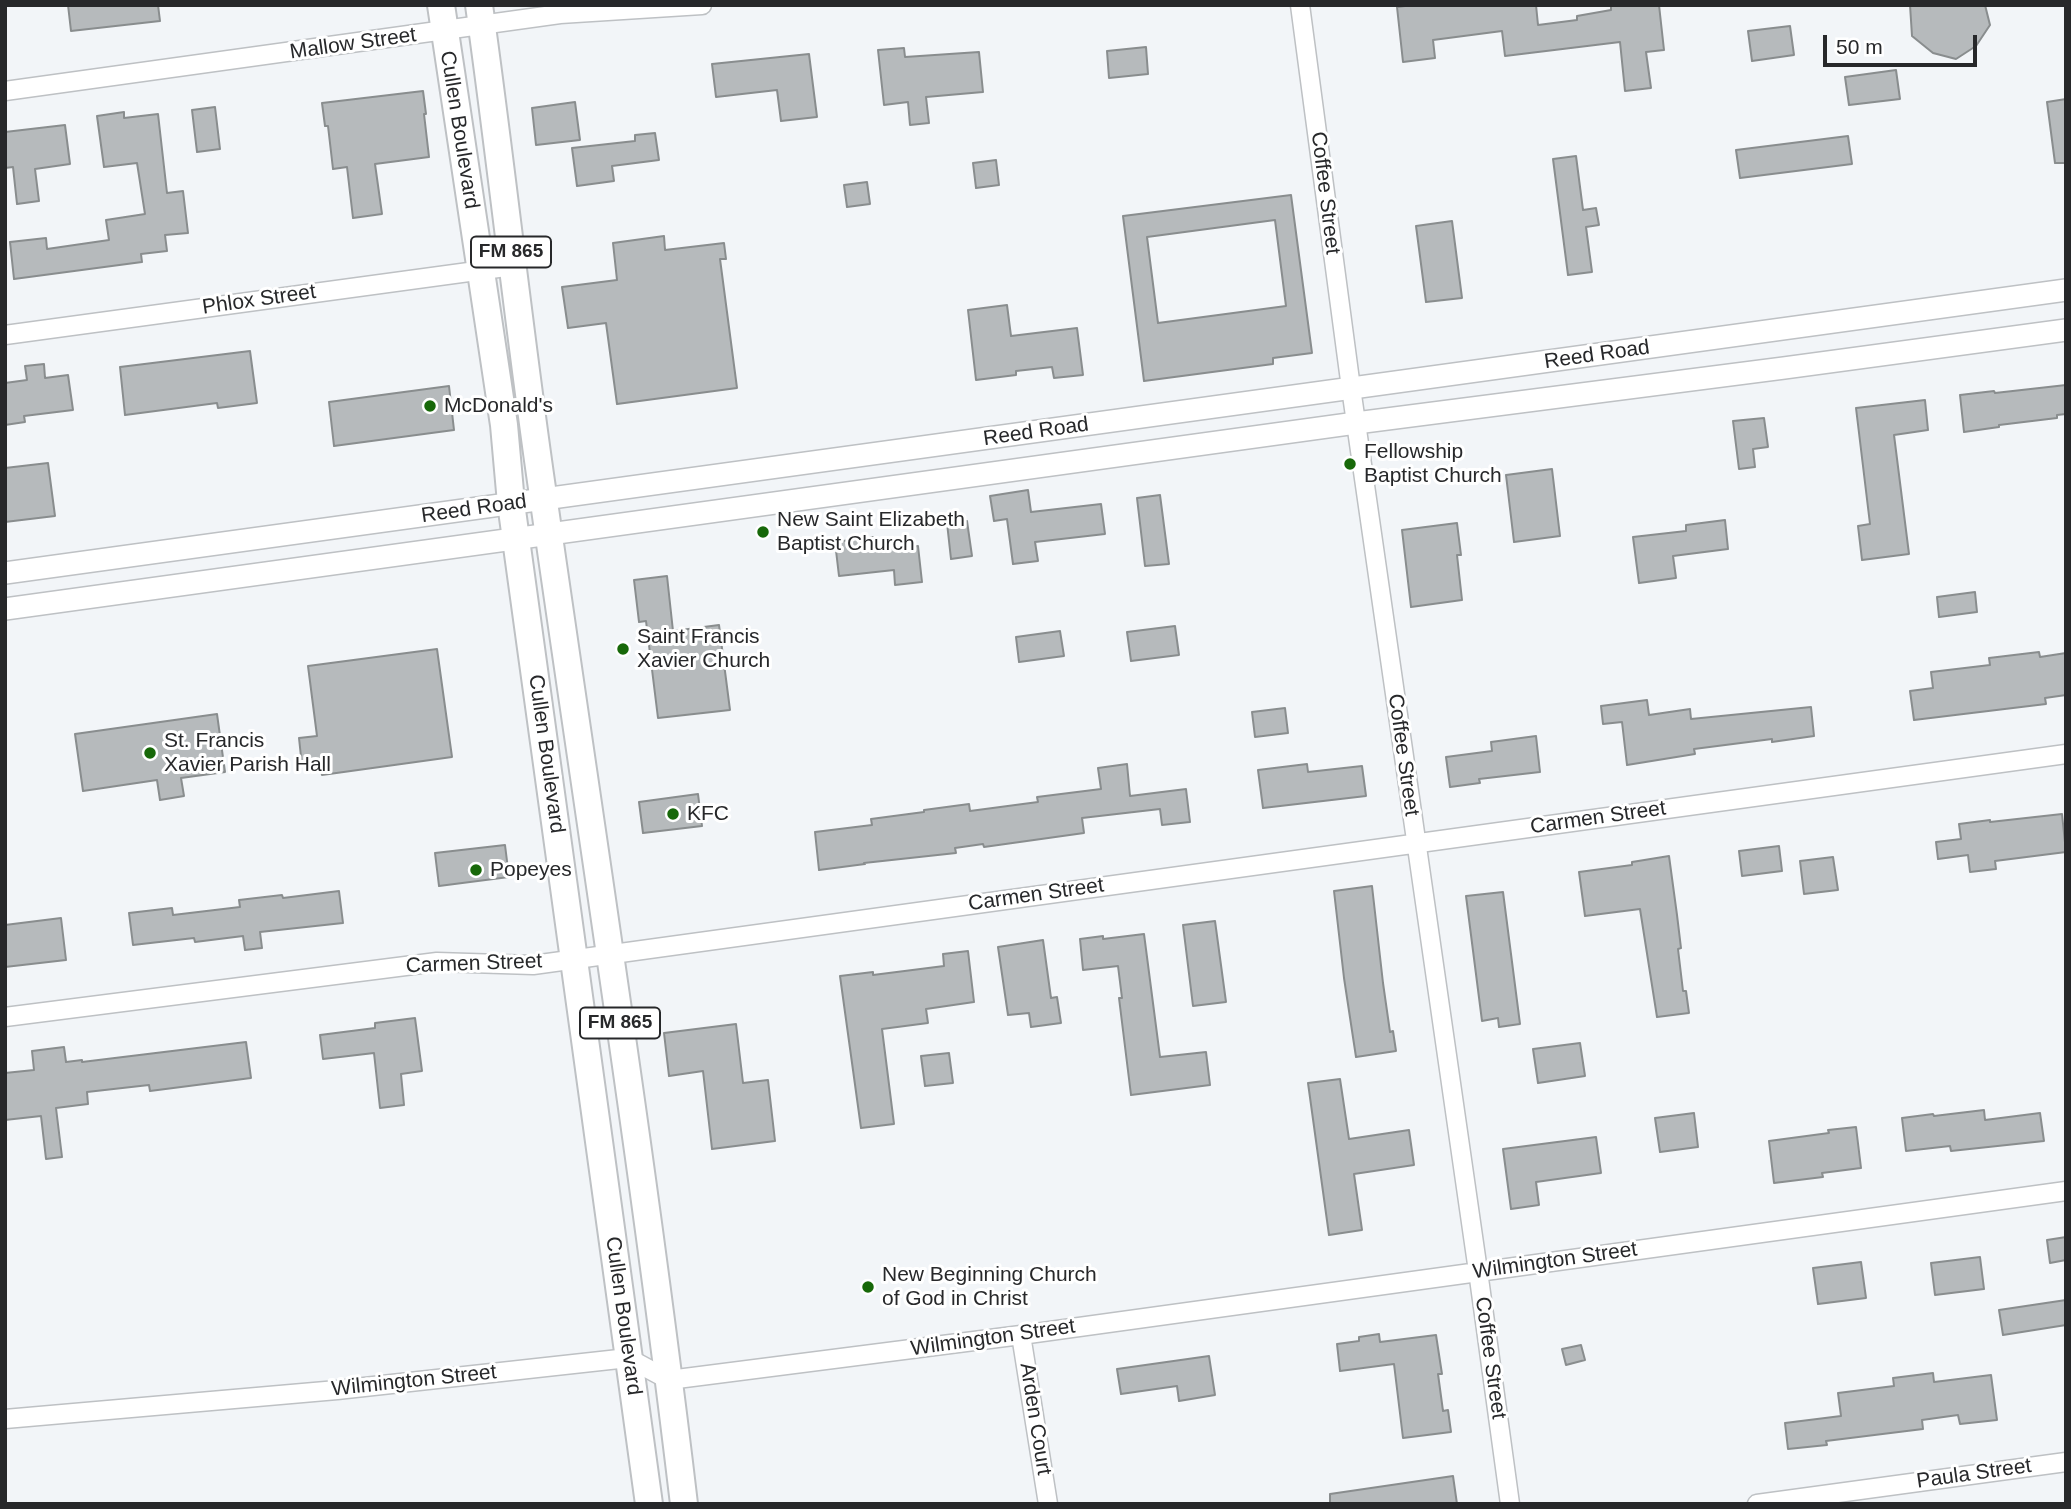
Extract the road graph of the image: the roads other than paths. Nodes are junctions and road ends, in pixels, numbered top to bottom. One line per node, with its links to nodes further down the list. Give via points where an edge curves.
1 (441, 5): 5 (main road, Cullen Boulevard / FM 865)
2 (702, 5): 4 (street, Mallow Street)
3 (1300, 5): 14 (street, Coffee Street)
4 (480, 15): 5 (street, Mallow Street); 7 (main road, Cullen Boulevard / FM 865)
5 (444, 32): 6 (street, Mallow Street); 8 (main road, Cullen Boulevard / FM 865)
6 (5, 91)
7 (513, 266): 8 (street, Phlox Street); 18 (main road, Cullen Boulevard / FM 865)
8 (481, 270): 12 (street, Phlox Street); 19 (main road, Cullen Boulevard / FM 865)
9 (2066, 290): 10 (street, Reed Road)
10 (1779, 330): 13 (street); 14 (street, Reed Road)
11 (2066, 330): 13 (street, Reed Road)
12 (5, 335)
13 (1784, 369): 15 (street, Reed Road)
14 (1351, 388): 15 (street, Coffee Street); 16 (street, Reed Road)
15 (1356, 423): 17 (street, Reed Road); 27 (street, Coffee Street)
16 (872, 455): 17 (street); 18 (street, Reed Road)
17 (876, 490): 20 (street, Reed Road)
18 (543, 499): 19 (street, Reed Road); 20 (main road, Cullen Boulevard / FM 865)
19 (511, 503): 21 (main road, Cullen Boulevard / FM 865); 22 (street, Reed Road)
20 (549, 535): 21 (street, Reed Road); 28 (main road, Cullen Boulevard / FM 865)
21 (516, 539): 24 (street, Reed Road); 29 (main road, Cullen Boulevard / FM 865)
22 (184, 549): 23 (street, Reed Road); 24 (street)
23 (5, 573)
24 (188, 584): 25 (street, Reed Road)
25 (5, 609)
26 (2066, 754): 27 (street, Carmen Street)
27 (1415, 843): 28 (street, Carmen Street); 32 (street, Coffee Street)
28 (610, 954): 29 (street, Carmen Street); 35 (main road, Cullen Boulevard / FM 865)
29 (574, 958): 30 (street, Carmen Street, via 533,965 437,962); 34 (main road, Cullen Boulevard / FM 865)
30 (5, 1017)
31 (2066, 1191): 32 (street, Wilmington Street)
32 (1478, 1271): 33 (street, Wilmington Street); 41 (street, Coffee Street)
33 (1021, 1335): 35 (street, Wilmington Street); 40 (street, Arden Court)
34 (628, 1358): 35 (street); 36 (street, Wilmington Street); 38 (main road, Cullen Boulevard / FM 865)
35 (669, 1380): 39 (main road, Cullen Boulevard / FM 865)
36 (5, 1419)
37 (2066, 1462): 42 (street, Paula Street)
38 (649, 1504)
39 (684, 1504)
40 (1048, 1504)
41 (1510, 1504)
42 (1757, 1504)

